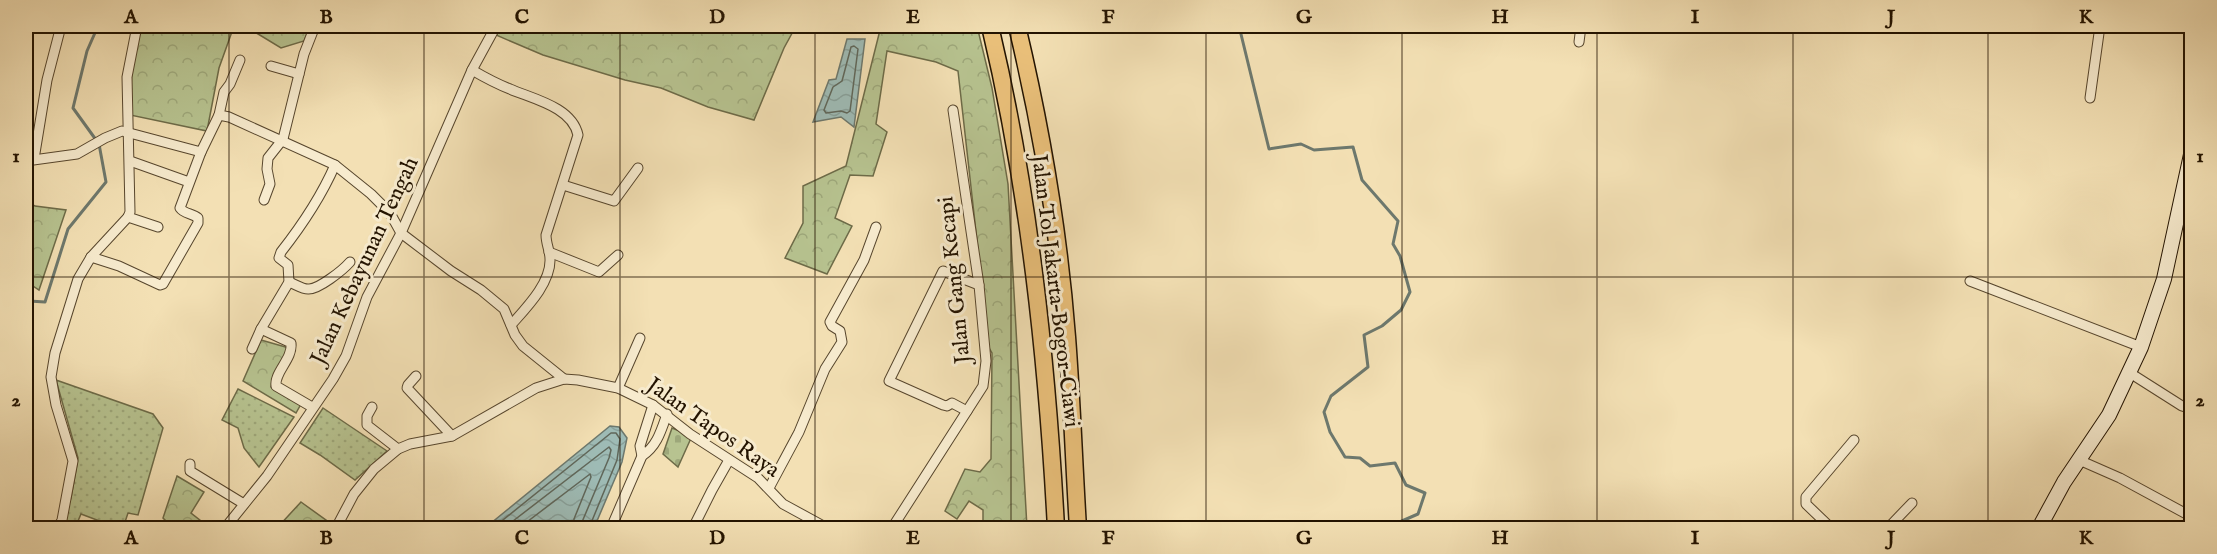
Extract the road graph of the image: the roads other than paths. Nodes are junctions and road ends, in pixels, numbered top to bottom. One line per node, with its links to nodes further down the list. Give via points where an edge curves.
1 (42, 26): 9 (street)
2 (137, 26): 18 (street, via 127,77)
3 (315, 26): 14 (street)
4 (496, 26): 13 (street, Jalan Kebayunan Tengah)
5 (990, 26): 73 (highway, Jalan Tol Jakarta–Bogor–Ciawi, via 1028,221 1052,450)
6 (1017, 26): 74 (highway, Jalan Tol Jakarta–Bogor–Ciawi, via 1054,221 1067,335)
7 (1581, 26): 10 (street)
8 (2100, 26): 15 (street)
9 (60, 27): 22 (street)
10 (1579, 42)
11 (240, 60): 17 (street, via 224,92)
12 (271, 66): 14 (street)
13 (472, 70): 27 (street, via 556,108 575,127 578,135); 32 (street, Jalan Kebayunan Tengah)
14 (299, 74): 19 (street)
15 (2090, 98)
16 (953, 110): 39 (street, Jalan Gang Kecapi)
17 (219, 115): 19 (street); 21 (street)
18 (127, 131): 21 (street); 22 (street, via 77,154); 23 (street)
19 (283, 140): 24 (street); 28 (street, via 268,158 270,184)
20 (2192, 150): 43 (main road, via 2164,279)
21 (201, 152): 26 (street)
22 (29, 160)
23 (130, 161): 26 (street); 29 (street)
24 (335, 165): 32 (street, via 390,213); 38 (street, via 321,197 281,252 279,258 288,265)
25 (638, 168): 27 (street, via 614,201)
26 (189, 182): 35 (street, via 180,208 198,218 198,223 160,285)
27 (563, 185): 33 (street, via 546,235)
28 (264, 200)
29 (128, 217): 30 (street); 35 (street)
30 (158, 226)
31 (876, 227): 62 (street, via 864,260 830,322 840,331 842,342 825,369 799,432)
32 (401, 233): 40 (street, via 504,309); 50 (street, Jalan Kebayunan Tengah, via 367,297 346,356)
33 (549, 252): 34 (street, via 599,272); 40 (street, via 547,277)
34 (618, 255)
35 (90, 257): 66 (street, via 78,279 51,377 73,461)
36 (350, 262): 38 (street, via 314,288)
37 (1970, 281): 43 (street)
38 (289, 282): 41 (street)
39 (979, 285): 53 (street, Jalan Gang Kecapi, via 985,374 983,387); 53 (street, via 943,271 890,381 943,405 952,403)
40 (511, 325): 47 (street, via 523,346)
41 (261, 329): 44 (street); 50 (street, via 291,343 276,386)
42 (640, 338): 48 (street)
43 (2141, 347): 45 (main road)
44 (252, 349)
45 (2130, 373): 52 (street); 60 (main road, via 2109,415)
46 (416, 376): 55 (street, via 407,388)
47 (564, 380): 48 (street, Jalan Tapos Raya); 55 (street, Jalan Tapos Raya, via 536,388)
48 (618, 388): 49 (street, Jalan Tapos Raya)
49 (653, 405): 54 (street, Jalan Tapos Raya); 58 (street, via 640,446)
50 (312, 407): 64 (street, Jalan Kebayunan Tengah)
51 (372, 407): 57 (street, via 366,416 367,425)
52 (2192, 409)
53 (967, 411): 72 (street, Jalan Gang Kecapi)
54 (667, 414): 58 (street, via 657,442); 59 (street, Jalan Tapos Raya)
55 (452, 436): 57 (street, Jalan Tapos Raya)
56 (1854, 440): 75 (street, via 1806,497 1806,504)
57 (398, 449): 68 (street, Jalan Tapos Raya, via 354,494)
58 (642, 456): 69 (street)
59 (729, 460): 62 (street, Jalan Tapos Raya); 70 (street)
60 (2079, 460): 65 (street); 77 (main road)
61 (190, 464): 64 (street, via 190,471)
62 (769, 488): 71 (street, Jalan Tapos Raya, via 783,504)
63 (1912, 503): 76 (street)
64 (244, 504): 67 (street, Jalan Kebayunan Tengah)
65 (2192, 517)
66 (58, 528)
67 (225, 528)
68 (336, 528)
69 (611, 528)
70 (693, 528)
71 (827, 528)
72 (892, 528)
73 (1056, 528)
74 (1078, 528)
75 (1831, 528)
76 (1888, 528)
77 (2039, 528)

